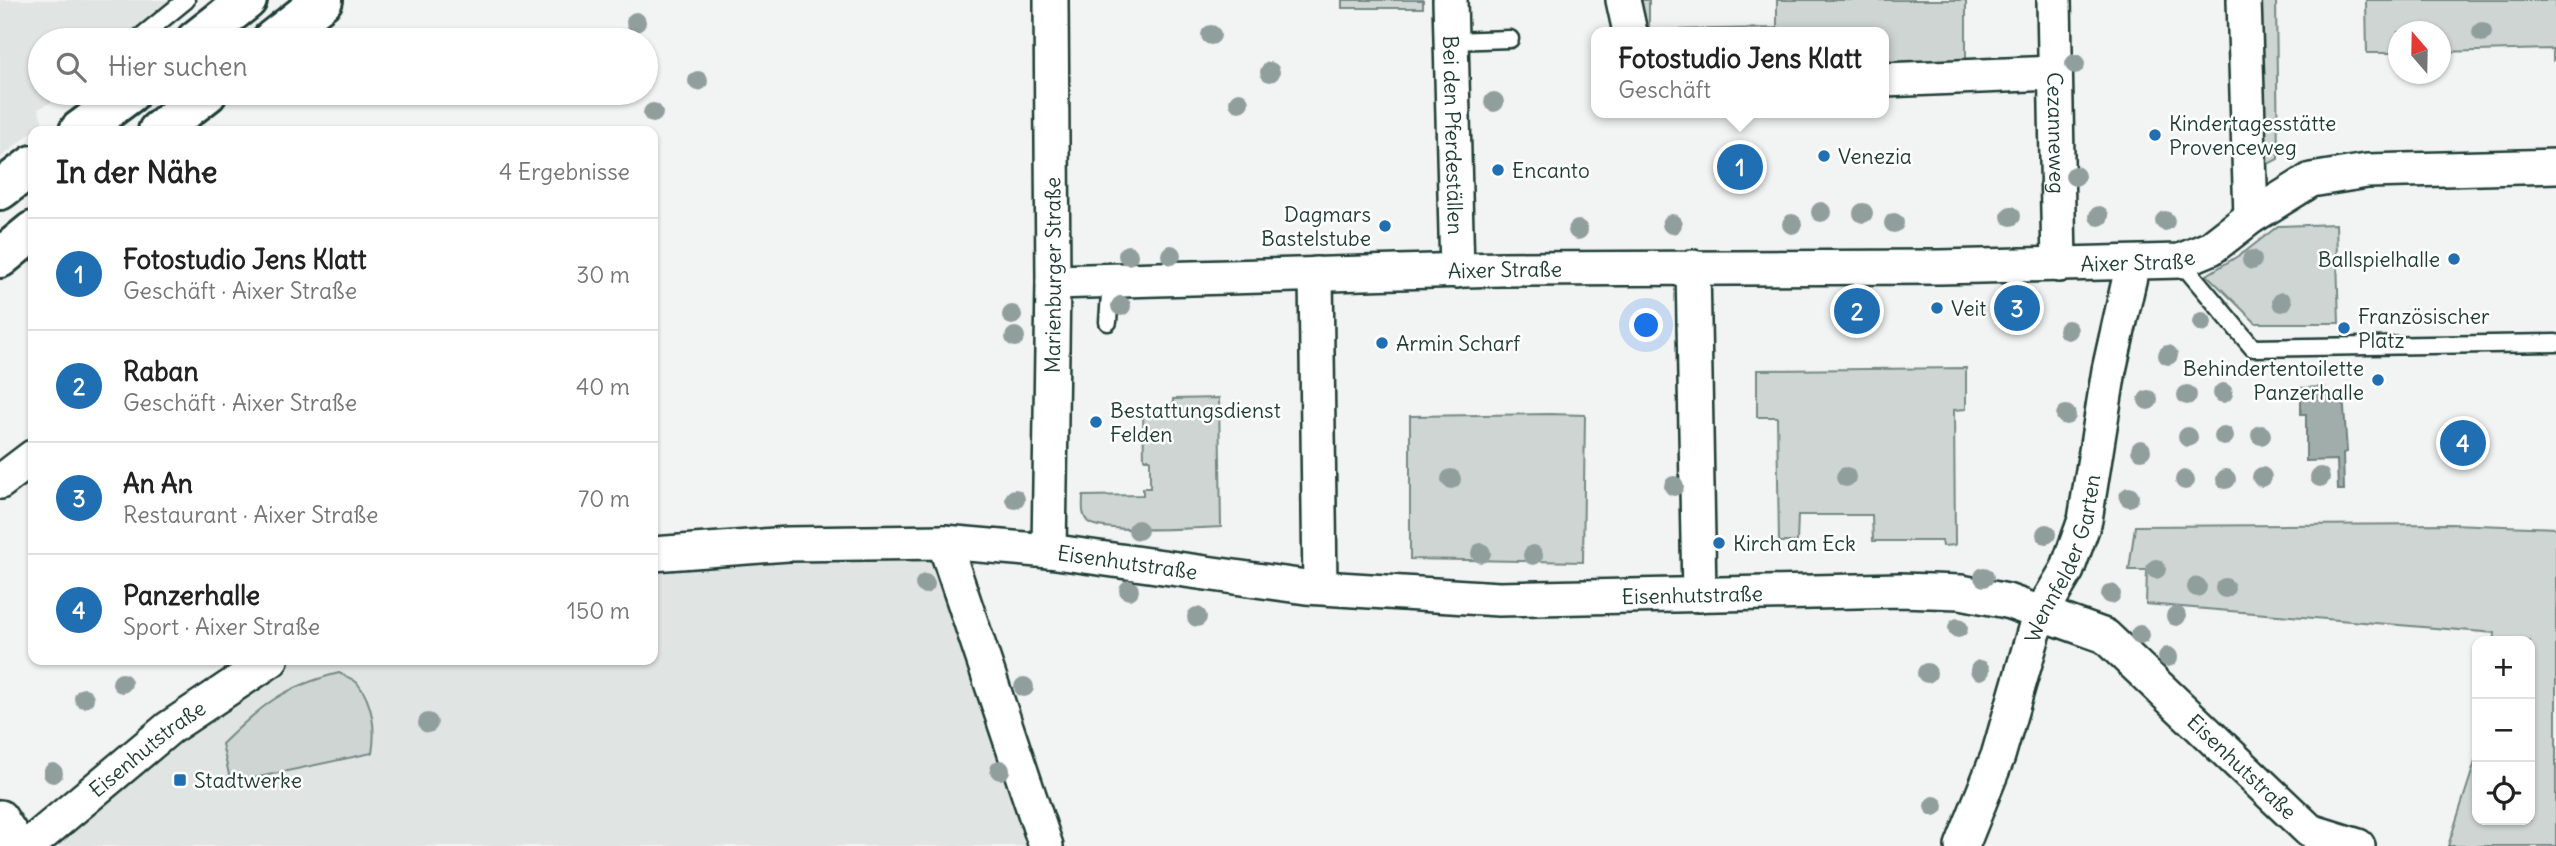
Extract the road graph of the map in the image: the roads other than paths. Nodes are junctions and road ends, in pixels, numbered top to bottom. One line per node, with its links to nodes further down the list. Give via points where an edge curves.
1 (187, 0): 10 (lane)
2 (247, 0): 11 (main road)
3 (323, 0): 12 (main road)
4 (1051, 0): 34 (street, Marienburger Straße)
5 (1450, 0): 14 (street, Bei den Pferdeställen)
6 (1623, 0): 9 (street)
7 (2054, 0): 15 (street, Cezanneweg)
8 (2244, 0): 24 (street)
9 (1629, 27)
10 (152, 28)
11 (211, 28)
12 (287, 28)
13 (1510, 38): 14 (lane)
14 (1451, 41): 31 (street, Bei den Pferdeställen)
15 (2055, 73): 16 (street); 29 (street, Cezanneweg)
16 (1889, 80)
17 (107, 105): 19 (main road)
18 (192, 105): 20 (main road)
19 (84, 126)
20 (164, 126)
21 (2556, 166): 24 (street, Aixer Straße, via 2349,172 2311,180)
22 (28, 169): 23 (main road)
23 (0, 190)
24 (2251, 216): 27 (street, Aixer Straße, via 2211,248)
25 (28, 235): 26 (main road)
26 (0, 258)
27 (2180, 261): 28 (street, Aixer Straße); 36 (lane, via 2253,348)
28 (2133, 263): 29 (street, Aixer Straße); 44 (street, Wennfelder Garten, via 2109,370 2085,520 2067,570)
29 (2059, 265): 30 (street, Aixer Straße)
30 (1693, 267): 31 (street, Aixer Straße); 43 (street)
31 (1457, 271): 32 (street, Aixer Straße)
32 (1316, 274): 33 (street, Aixer Straße); 42 (street)
33 (1111, 280): 34 (street, Aixer Straße); 35 (lane)
34 (1053, 282): 40 (street, Marienburger Straße)
35 (1108, 322)
36 (2556, 343)
37 (28, 461): 38 (street)
38 (0, 482)
39 (944, 542): 40 (street, Eisenhutstraße); 41 (street, Eisenhutstraße, via 788,544); 49 (street)
40 (1049, 551): 42 (street, Eisenhutstraße)
41 (658, 554)
42 (1320, 587): 43 (street, Eisenhutstraße, via 1499,599)
43 (1699, 596): 44 (street, Eisenhutstraße, via 1961,592)
44 (2042, 612): 50 (street, Wennfelder Garten, via 1998,755); 51 (street, Eisenhutstraße, via 2105,636 2310,831)
45 (264, 665): 48 (street, Eisenhutstraße, via 169,729)
46 (0, 817): 47 (street)
47 (19, 846)
48 (28, 846)
49 (1046, 846)
50 (1962, 846)
51 (2358, 846)

